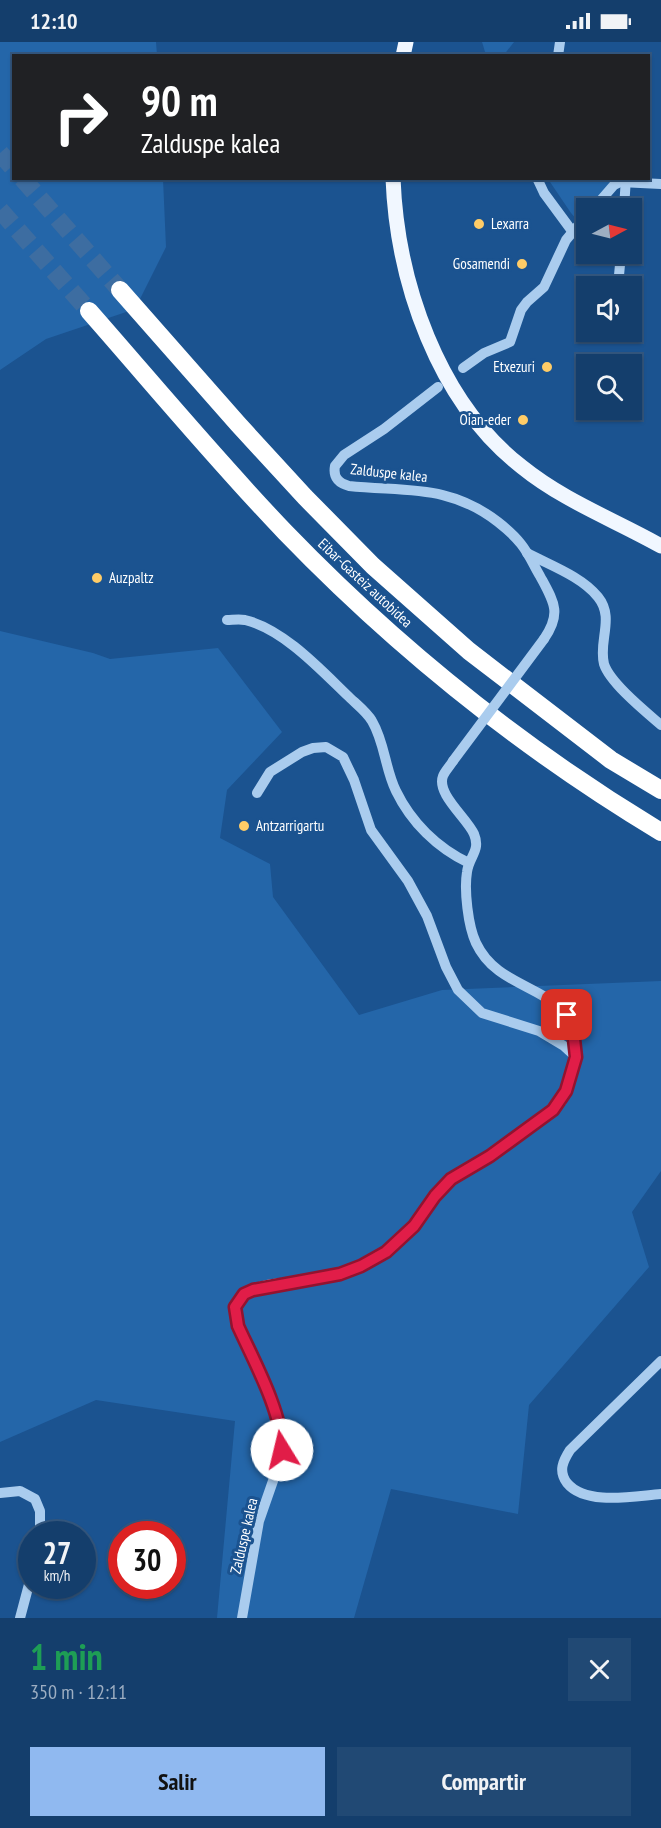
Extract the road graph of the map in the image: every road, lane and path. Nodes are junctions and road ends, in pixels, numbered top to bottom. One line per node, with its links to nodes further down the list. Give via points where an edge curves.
1 (393, 180): 13 (main road, via 409,280 443,371 466,410 501,450 538,479)
2 (538, 180): 8 (street)
3 (626, 180): 4 (street); 5 (street, via 614,185); 6 (street)
4 (661, 184)
5 (603, 198)
6 (625, 198)
7 (576, 227): 8 (street)
8 (572, 231): 11 (street, via 544,287 521,310 510,342)
9 (120, 290): 17 (highway, Eibar-Gasteiz autobidea, via 245,433 372,566 469,651 611,760)
10 (89, 311): 19 (highway, Eibar-Gasteiz autobidea, via 286,532 354,598 477,706 548,759)
11 (463, 368)
12 (438, 387): 14 (street, Zalduspe kalea, via 342,457 335,466 336,479 349,486 415,490 470,503 510,531)
13 (661, 546)
14 (526, 553): 16 (street, via 580,581 598,597 606,612 604,666); 20 (street, Zalduspe kalea, bridge, via 555,608 554,625 442,777 442,790 475,836 477,850)
15 (226, 620): 20 (street, via 243,620 279,637 308,658 372,720 395,790 418,826 454,856)
16 (661, 725)
17 (661, 790)
18 (257, 793): 21 (street, via 270,771 302,752 326,747 343,758 371,830 408,881 458,990 482,1013 539,1031)
19 (661, 832)
20 (469, 863): 21 (street, Zalduspe kalea, via 467,896 476,943 496,969 563,1009 572,1028)
21 (576, 1057): 28 (street, Zalduspe kalea, via 566,1091 553,1110 451,1179 414,1226 386,1252 340,1274 267,1286 244,1294 238,1301 238,1326 273,1407 282,1441 281,1458 259,1521)
22 (661, 1361): 24 (street, via 570,1450 562,1463 562,1477 586,1496)
23 (0, 1493): 25 (street, via 20,1491 35,1499)
24 (661, 1494)
25 (40, 1521)
26 (25, 1599): 27 (street)
27 (20, 1618)
28 (242, 1618)

